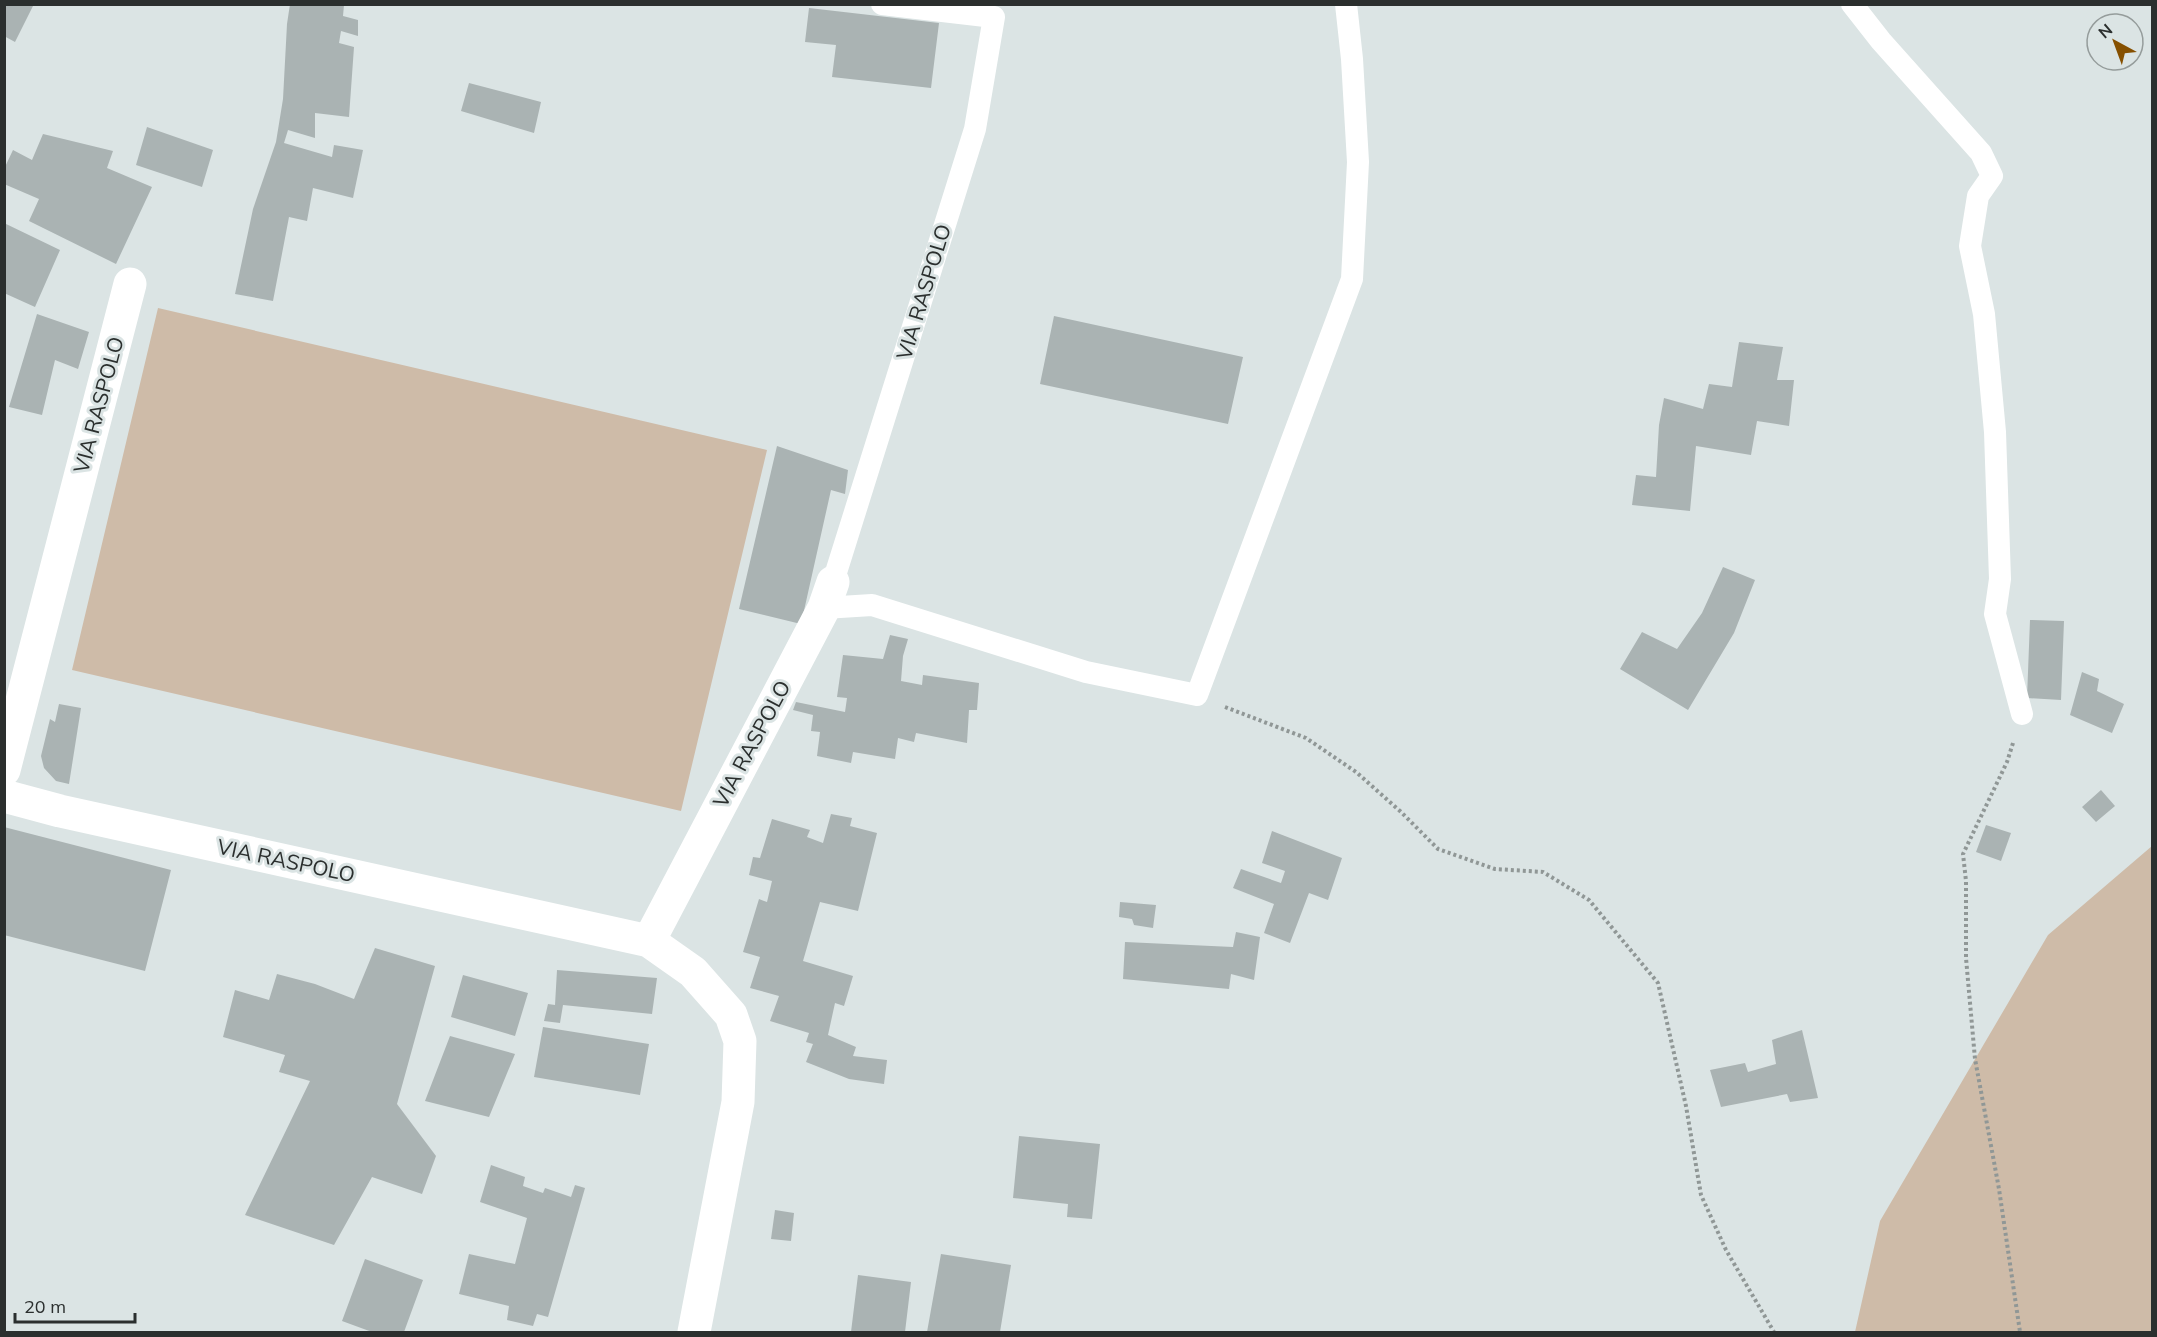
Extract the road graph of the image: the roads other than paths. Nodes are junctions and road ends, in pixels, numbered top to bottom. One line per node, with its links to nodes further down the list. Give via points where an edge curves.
1 (882, 4): 5 (lane, VIA RASPOLO, via 994,17 975,129)
2 (1346, 4): 5 (lane, via 1358,162 1352,279 1197,695 1086,672 872,605)
3 (1852, 4): 6 (lane, via 1980,153 1992,176 1978,196 1970,246 1984,314 1995,432 2000,579 1995,614)
4 (130, 284): 7 (street, VIA RASPOLO)
5 (828, 595): 9 (street, VIA RASPOLO)
6 (2022, 714)
7 (4, 770)
8 (4, 796): 9 (street, VIA RASPOLO)
9 (649, 941): 10 (street, via 693,972 731,1015 740,1041 738,1102)
10 (694, 1332)

